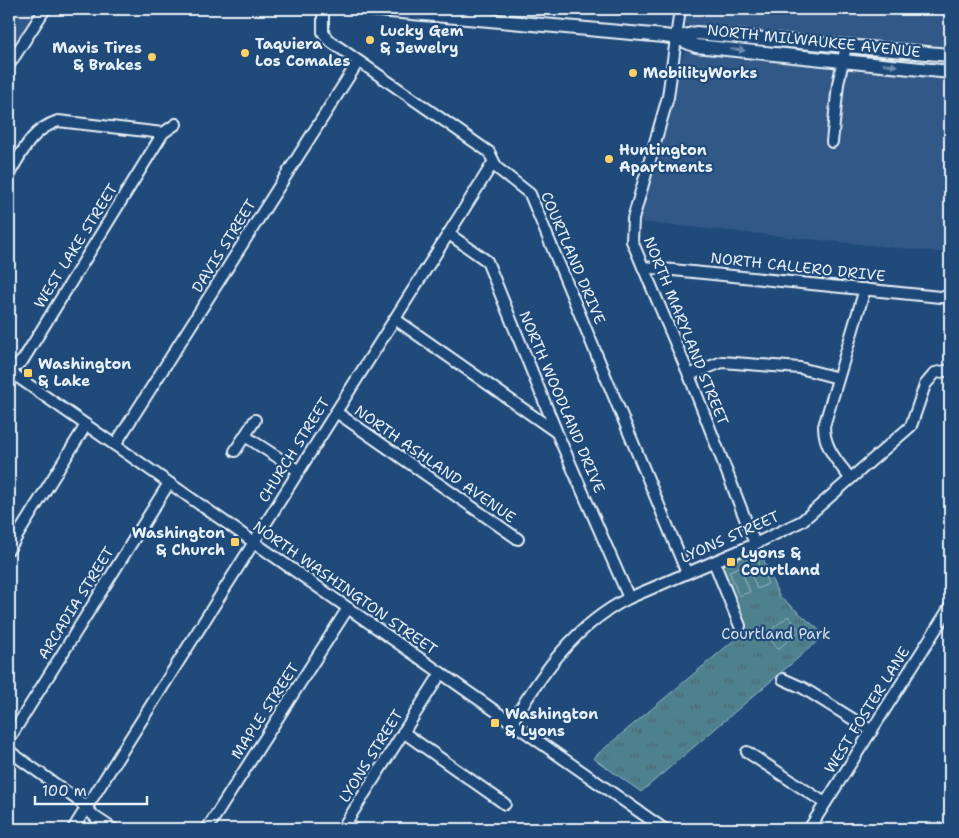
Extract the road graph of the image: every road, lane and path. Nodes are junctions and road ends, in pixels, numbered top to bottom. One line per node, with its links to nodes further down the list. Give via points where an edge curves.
1 (45, 9): 10 (street)
2 (323, 9): 9 (street, COURTLAND DRIVE, via 323,32 327,39)
3 (368, 9): 5 (main road, NORTH MILWAUKEE AVENUE)
4 (680, 9): 5 (street, NORTH MARYLAND STREET)
5 (677, 38): 6 (main road, NORTH MILWAUKEE AVENUE, via 696,33); 8 (main road, NORTH MILWAUKEE AVENUE, one-way to 8, via 696,46); 18 (street, NORTH MARYLAND STREET, via 668,97 632,226 632,241)
6 (846, 46): 7 (main road, NORTH MILWAUKEE AVENUE); 8 (street)
7 (950, 55)
8 (842, 59): 11 (main road, NORTH MILWAUKEE AVENUE, one-way to 11); 14 (street)
9 (358, 62): 15 (street, COURTLAND DRIVE, via 489,152); 31 (street, DAVIS STREET)
10 (9, 65)
11 (950, 72)
12 (176, 124): 13 (street)
13 (163, 132): 16 (street, via 58,121 44,126 32,137); 23 (street, WEST LAKE STREET, via 24,360)
14 (832, 142)
15 (494, 163): 17 (street, CHURCH STREET); 41 (street, COURTLAND DRIVE, via 525,189 534,201)
16 (9, 174)
17 (449, 234): 21 (street, CHURCH STREET); 29 (street, NORTH WOODLAND DRIVE, via 487,261)
18 (643, 267): 19 (street, NORTH CALLERO DRIVE); 24 (street, NORTH MARYLAND STREET)
19 (865, 289): 20 (street, NORTH CALLERO DRIVE); 25 (street)
20 (950, 298)
21 (395, 319): 26 (street, CHURCH STREET); 29 (street)
22 (950, 370): 34 (street, LYONS STREET, via 934,373 925,385 911,426)
23 (9, 372): 28 (street, NORTH WASHINGTON STREET)
24 (689, 375): 25 (street, via 722,362 800,368); 38 (street, NORTH MARYLAND STREET)
25 (838, 378): 34 (street, via 824,426 824,437)
26 (336, 412): 33 (street, CHURCH STREET); 36 (street, NORTH ASHLAND AVENUE)
27 (256, 420): 30 (street)
28 (86, 425): 31 (street, NORTH WASHINGTON STREET); 39 (street)
29 (557, 433): 42 (street, NORTH WOODLAND DRIVE)
30 (245, 436): 32 (street); 33 (street)
31 (115, 445): 35 (street, NORTH WASHINGTON STREET)
32 (235, 451)
33 (299, 471): 37 (street, CHURCH STREET)
34 (850, 478): 38 (street, LYONS STREET, via 802,521)
35 (169, 483): 37 (street, NORTH WASHINGTON STREET); 51 (street, ARCADIA STREET)
36 (518, 539)
37 (254, 542): 44 (street, NORTH WASHINGTON STREET); 56 (street, CHURCH STREET)
38 (755, 544): 40 (street, LYONS STREET)
39 (9, 549)
40 (714, 562): 41 (street, LYONS STREET); 45 (street)
41 (687, 573): 42 (street, LYONS STREET)
42 (629, 598): 48 (street, LYONS STREET, via 610,608 562,648)
43 (950, 607): 49 (street, WEST FOSTER LANE)
44 (348, 608): 46 (street, NORTH WASHINGTON STREET); 60 (street, MAPLE STREET)
45 (740, 626)
46 (441, 673): 48 (street, NORTH WASHINGTON STREET); 50 (street, LYONS STREET)
47 (783, 679): 49 (street, via 804,688)
48 (512, 722): 61 (street, NORTH WASHINGTON STREET)
49 (872, 730): 54 (street, WEST FOSTER LANE)
50 (403, 732): 55 (street); 57 (street, LYONS STREET)
51 (9, 738)
52 (9, 751): 56 (street)
53 (748, 752): 54 (street)
54 (825, 803): 62 (street, WEST FOSTER LANE)
55 (505, 804)
56 (86, 808): 58 (street, CHURCH STREET); 59 (street)
57 (348, 827)
58 (73, 829)
59 (113, 829)
60 (207, 829)
61 (664, 829)
62 (809, 829)

